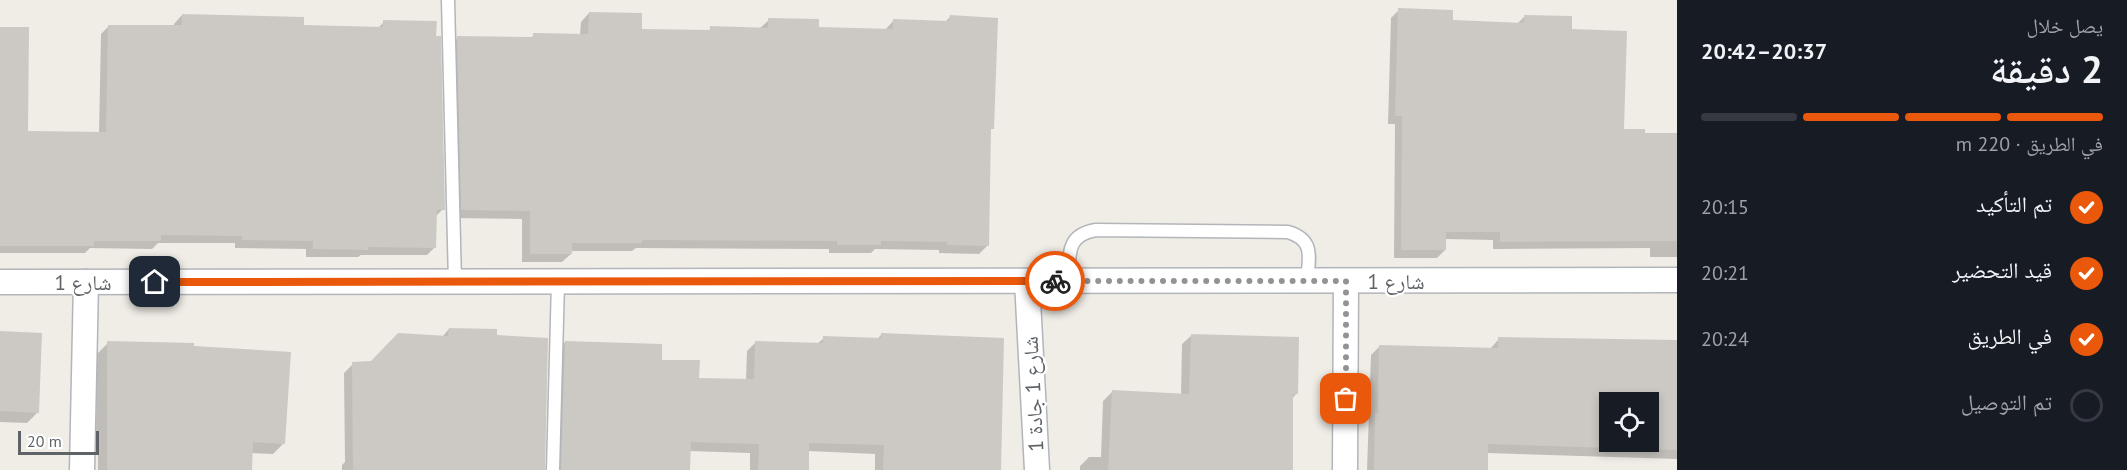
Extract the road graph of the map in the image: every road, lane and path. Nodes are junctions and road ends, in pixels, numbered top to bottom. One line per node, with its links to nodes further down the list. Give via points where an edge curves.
1 (448, 0): 9 (lane)
2 (1677, 280): 6 (street, شارع 1)
3 (1027, 281): 4 (street, شارع 1); 10 (street, شارع 1); 13 (street, شارع 1 جادة 1)
4 (1068, 281): 5 (street, شارع 1); 5 (lane, via 1074,240 1082,232 1096,230 1288,232 1300,235 1310,252)
5 (1307, 281): 6 (street, شارع 1)
6 (1346, 281): 14 (street)
7 (0, 282): 8 (street, شارع 1)
8 (86, 282): 9 (street, شارع 1); 11 (street)
9 (455, 282): 10 (street, شارع 1)
10 (558, 282): 12 (lane)
11 (82, 470)
12 (553, 470)
13 (1037, 470)
14 (1345, 470)

